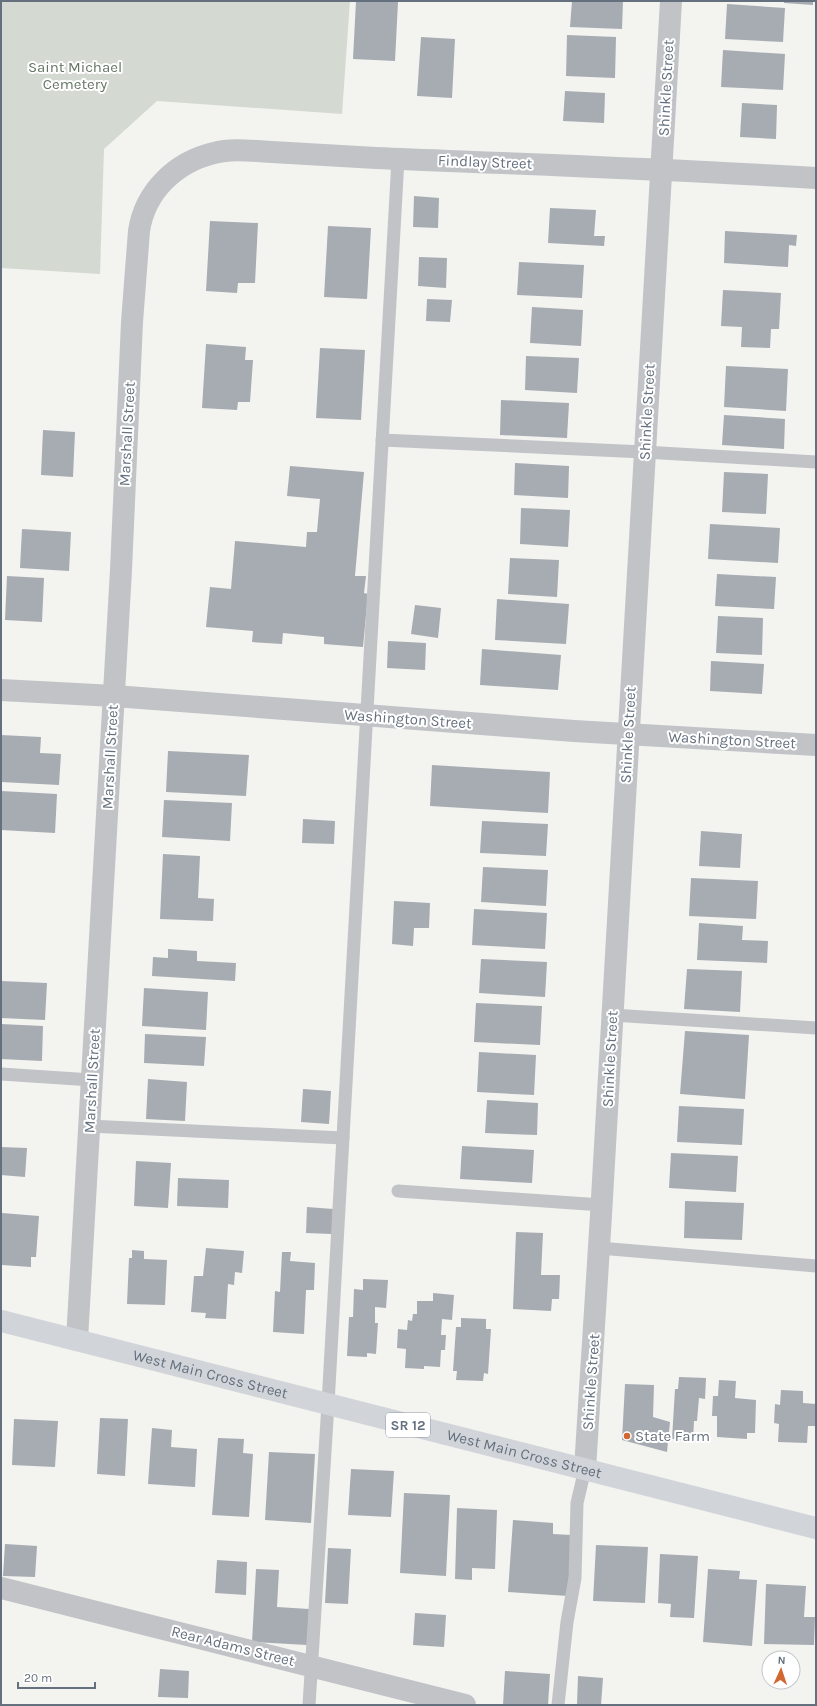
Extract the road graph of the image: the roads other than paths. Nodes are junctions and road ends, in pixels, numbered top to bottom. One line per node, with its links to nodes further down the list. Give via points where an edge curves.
1 (671, 1): 3 (street, Shinkle Street)
2 (398, 159): 3 (street, Findlay Street); 5 (street, Findlay Street, via 235,150 196,158 178,168); 6 (lane)
3 (661, 169): 4 (street, Findlay Street); 7 (street, Shinkle Street)
4 (816, 178)
5 (163, 181): 10 (street, Marshall Street, via 147,203 141,216 139,231 132,322)
6 (382, 440): 7 (lane); 11 (lane)
7 (644, 452): 8 (lane); 12 (street, Shinkle Street)
8 (816, 462)
9 (1, 690): 10 (street, Washington Street)
10 (114, 696): 11 (street, Washington Street); 17 (street, Marshall Street)
11 (367, 716): 12 (street, Washington Street); 19 (lane)
12 (628, 734): 13 (street, Washington Street); 14 (street, Shinkle Street)
13 (816, 745)
14 (612, 1015): 15 (lane); 21 (street, Shinkle Street)
15 (816, 1028)
16 (1, 1074): 17 (lane)
17 (92, 1080): 18 (street, Marshall Street)
18 (89, 1126): 19 (lane); 25 (street, Marshall Street)
19 (343, 1138): 26 (lane)
20 (398, 1191): 21 (lane)
21 (602, 1205): 22 (street, Shinkle Street)
22 (599, 1248): 23 (lane); 27 (street, Shinkle Street)
23 (816, 1266)
24 (1, 1321): 25 (highway, West Main Cross Street / SR 12)
25 (77, 1340): 26 (highway, West Main Cross Street / SR 12)
26 (328, 1404): 27 (highway, West Main Cross Street / SR 12); 30 (lane)
27 (585, 1469): 28 (highway, West Main Cross Street / SR 12); 33 (lane, via 577,1503 575,1578)
28 (816, 1528)
29 (1, 1588): 30 (street, Rear Adams Street)
30 (311, 1666): 31 (lane); 32 (street, Rear Adams Street)
31 (309, 1705)
32 (465, 1705)
33 (558, 1705)

